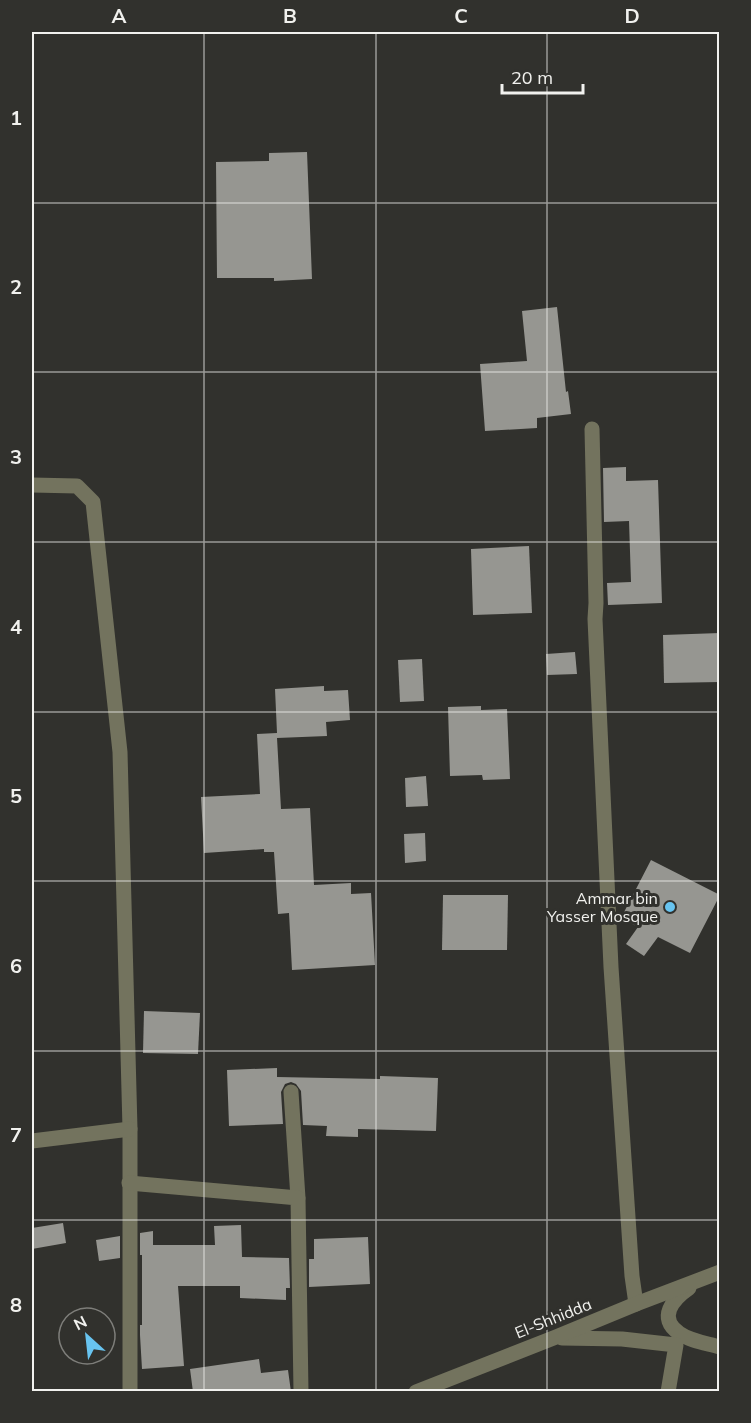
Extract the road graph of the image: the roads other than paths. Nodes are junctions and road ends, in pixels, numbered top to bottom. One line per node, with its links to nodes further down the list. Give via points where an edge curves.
1 (592, 429): 10 (street, via 595,619 611,967)
2 (32, 485): 4 (street, via 78,486 93,502 120,752)
3 (291, 1092): 7 (street)
4 (130, 1129): 5 (street); 6 (street)
5 (32, 1141)
6 (129, 1183): 7 (street); 14 (street)
7 (298, 1198): 15 (street)
8 (720, 1272): 9 (street)
9 (704, 1278): 10 (street, El-Shhidda); 13 (street, via 675,1299 668,1316 677,1332)
10 (636, 1304): 11 (street, El-Shhidda)
11 (556, 1337): 12 (street); 16 (street, El-Shhidda)
12 (676, 1345): 13 (street); 17 (street)
13 (720, 1349)
14 (130, 1392)
15 (301, 1392)
16 (416, 1392)
17 (668, 1392)

